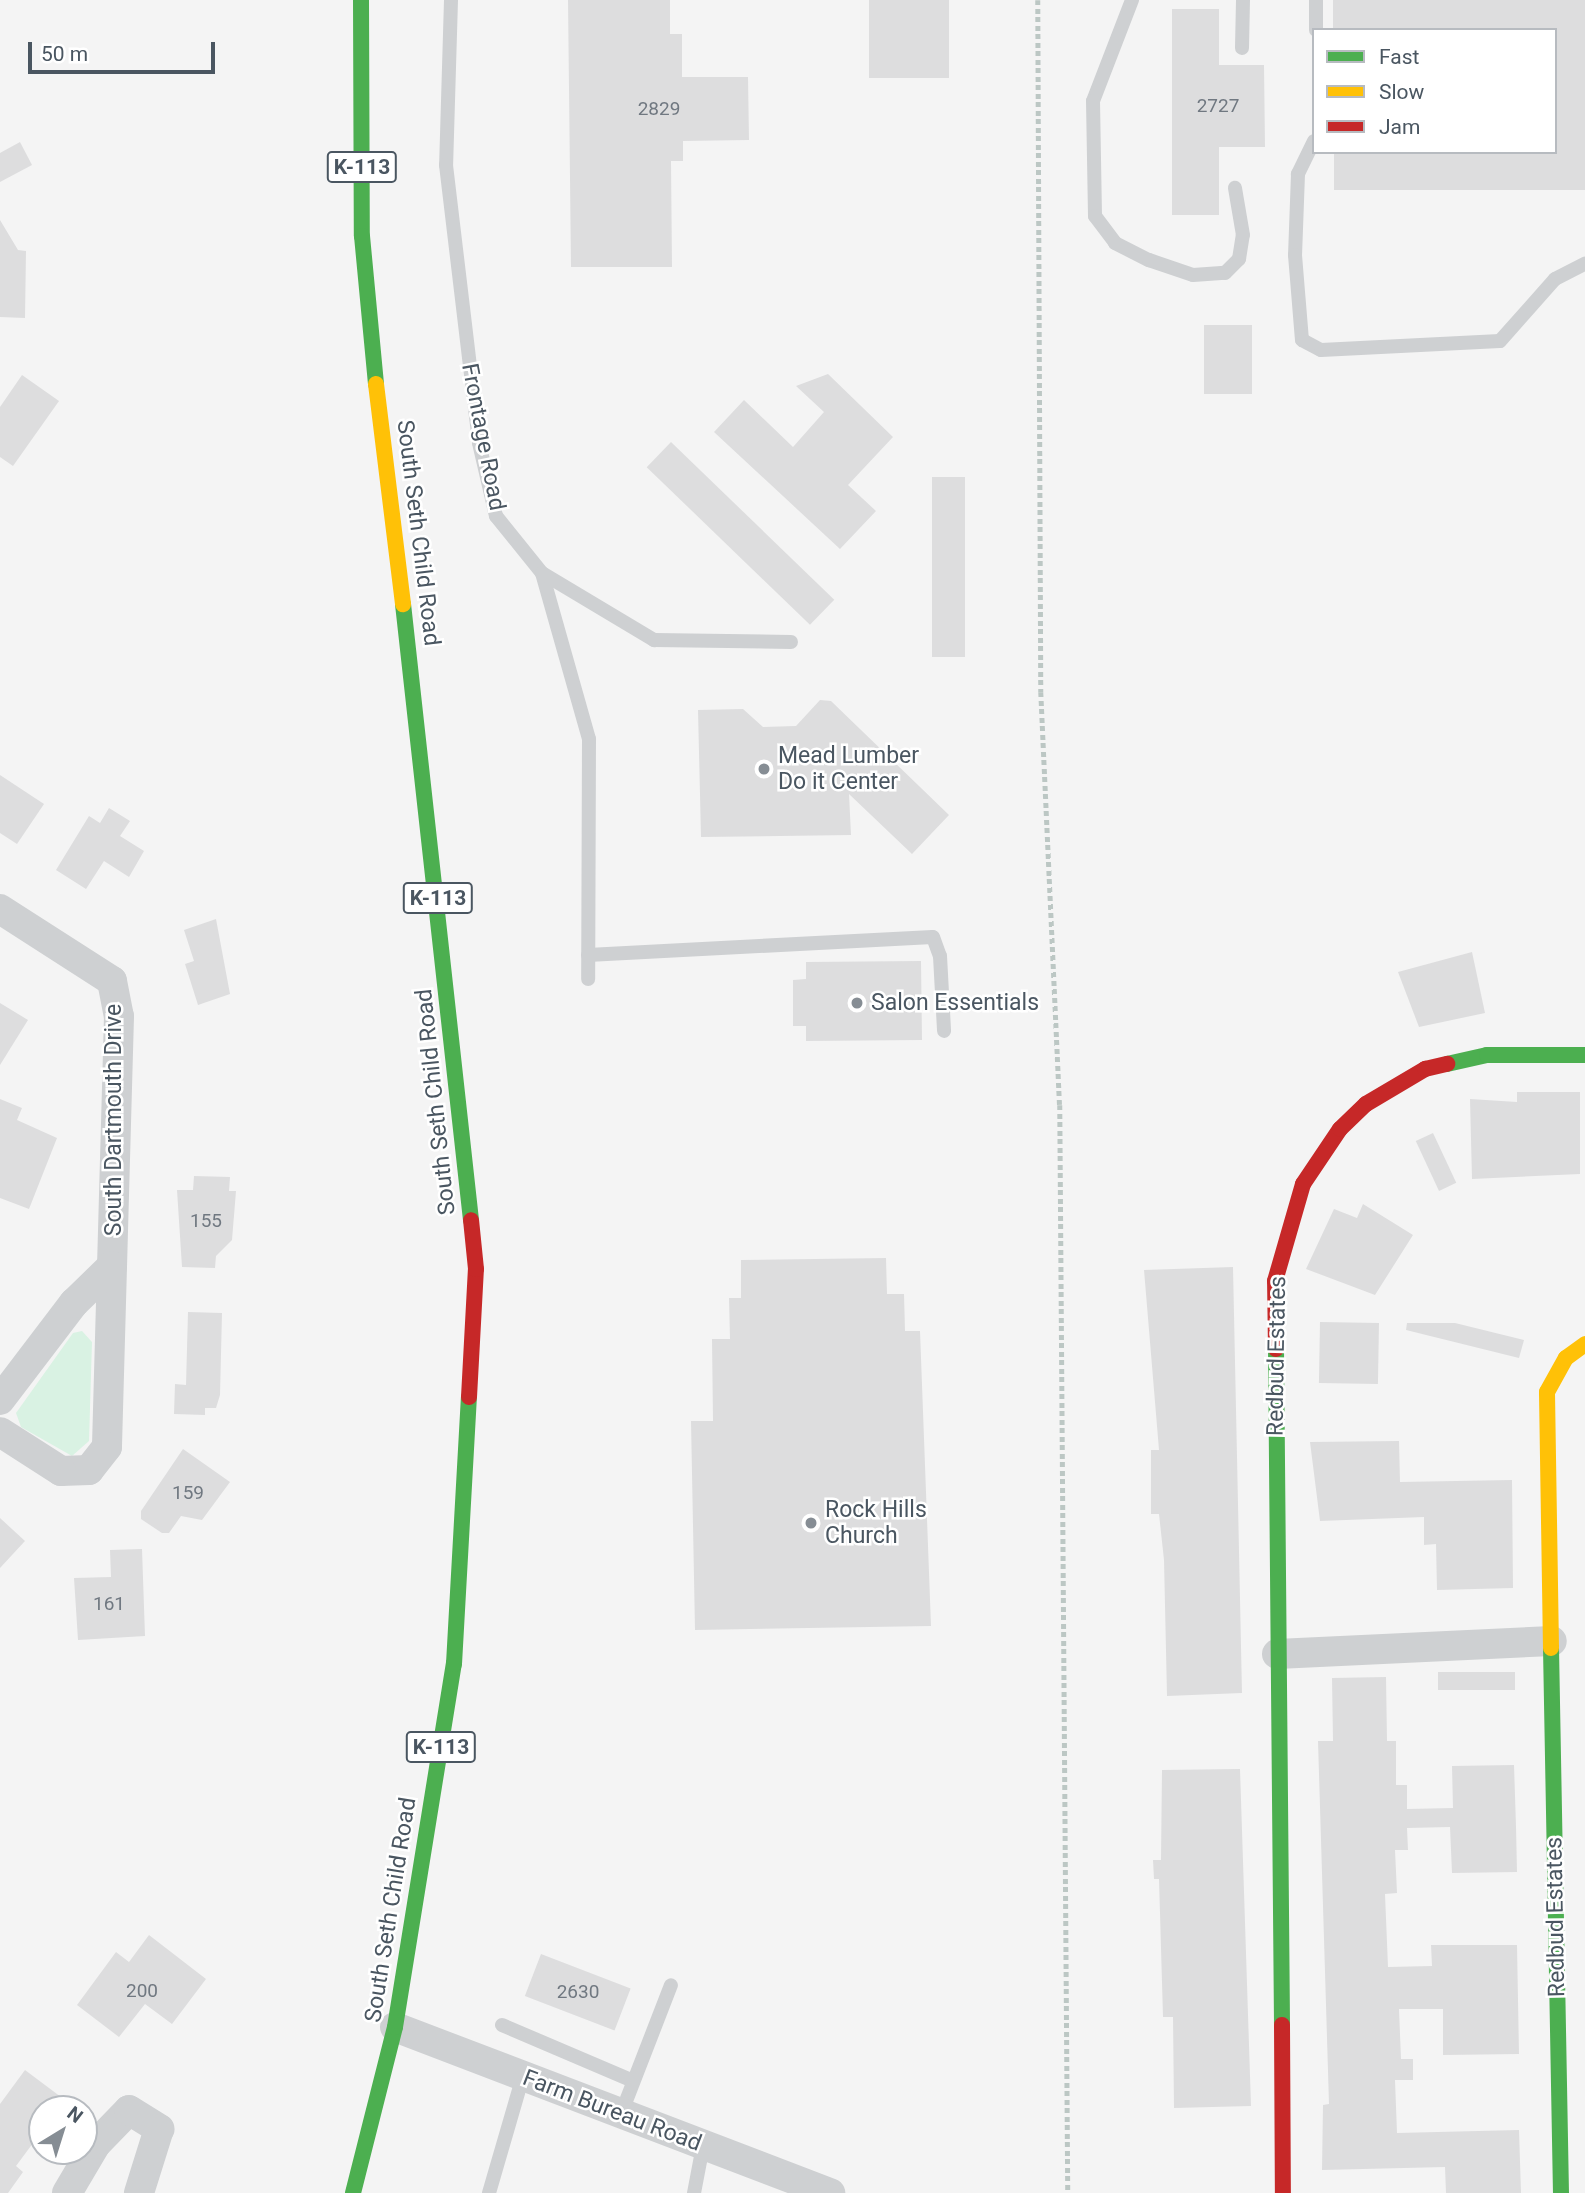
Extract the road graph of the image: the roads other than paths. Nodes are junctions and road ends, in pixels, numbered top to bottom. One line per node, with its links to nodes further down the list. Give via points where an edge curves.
1 (361, 0): 26 (street, South Seth Child Road / K-113, via 362,236 370,334 433,842 476,1269 454,1664)
2 (451, 0): 11 (lane, Frontage Road, via 446,165 479,443 496,516)
3 (1132, 0): 9 (lane, via 1093,101 1095,216 1115,243 1149,260 1193,275 1225,273 1239,259 1243,235)
4 (1243, 0): 7 (lane)
5 (1316, 0): 6 (lane)
6 (1316, 28)
7 (1242, 48)
8 (1312, 145): 10 (lane, via 1298,173 1295,255 1302,340 1321,350 1500,341 1555,279)
9 (1235, 188)
10 (1585, 264)
11 (542, 573): 12 (lane, via 654,640); 14 (lane, Frontage Road, via 589,739)
12 (791, 642)
13 (0, 909): 18 (street, South Dartmouth Drive, via 112,981 119,1016)
14 (587, 955): 15 (lane, Frontage Road); 16 (lane, via 933,937 940,956)
15 (588, 979)
16 (944, 1031)
17 (1585, 1055): 23 (street, Redbud Estates, via 1487,1055 1425,1069 1357,1113 1303,1184 1275,1281)
18 (112, 1266): 20 (street, South Dartmouth Drive, via 74,1303); 21 (street, South Dartmouth Drive, via 107,1447 100,1461 77,1474 61,1472)
19 (1585, 1344): 22 (street, Redbud Estates, via 1566,1358 1547,1392)
20 (0, 1400)
21 (0, 1432)
22 (1552, 1641): 23 (street); 38 (street, Redbud Estates)
23 (1277, 1654): 37 (street, Redbud Estates)
24 (671, 1985): 28 (lane)
25 (502, 2025): 28 (lane)
26 (395, 2027): 27 (street, Farm Bureau Road); 33 (street, South Seth Child Road / K-113)
27 (523, 2076): 29 (street, Farm Bureau Road); 34 (lane)
28 (633, 2081): 29 (lane)
29 (621, 2114): 30 (street, Farm Bureau Road)
30 (703, 2146): 35 (lane); 36 (street, Farm Bureau Road)
31 (67, 2193): 32 (street, via 96,2144 129,2110 159,2129)
32 (139, 2193)
33 (353, 2193)
34 (489, 2193)
35 (694, 2193)
36 (830, 2193)
37 (1283, 2193)
38 (1561, 2193)

